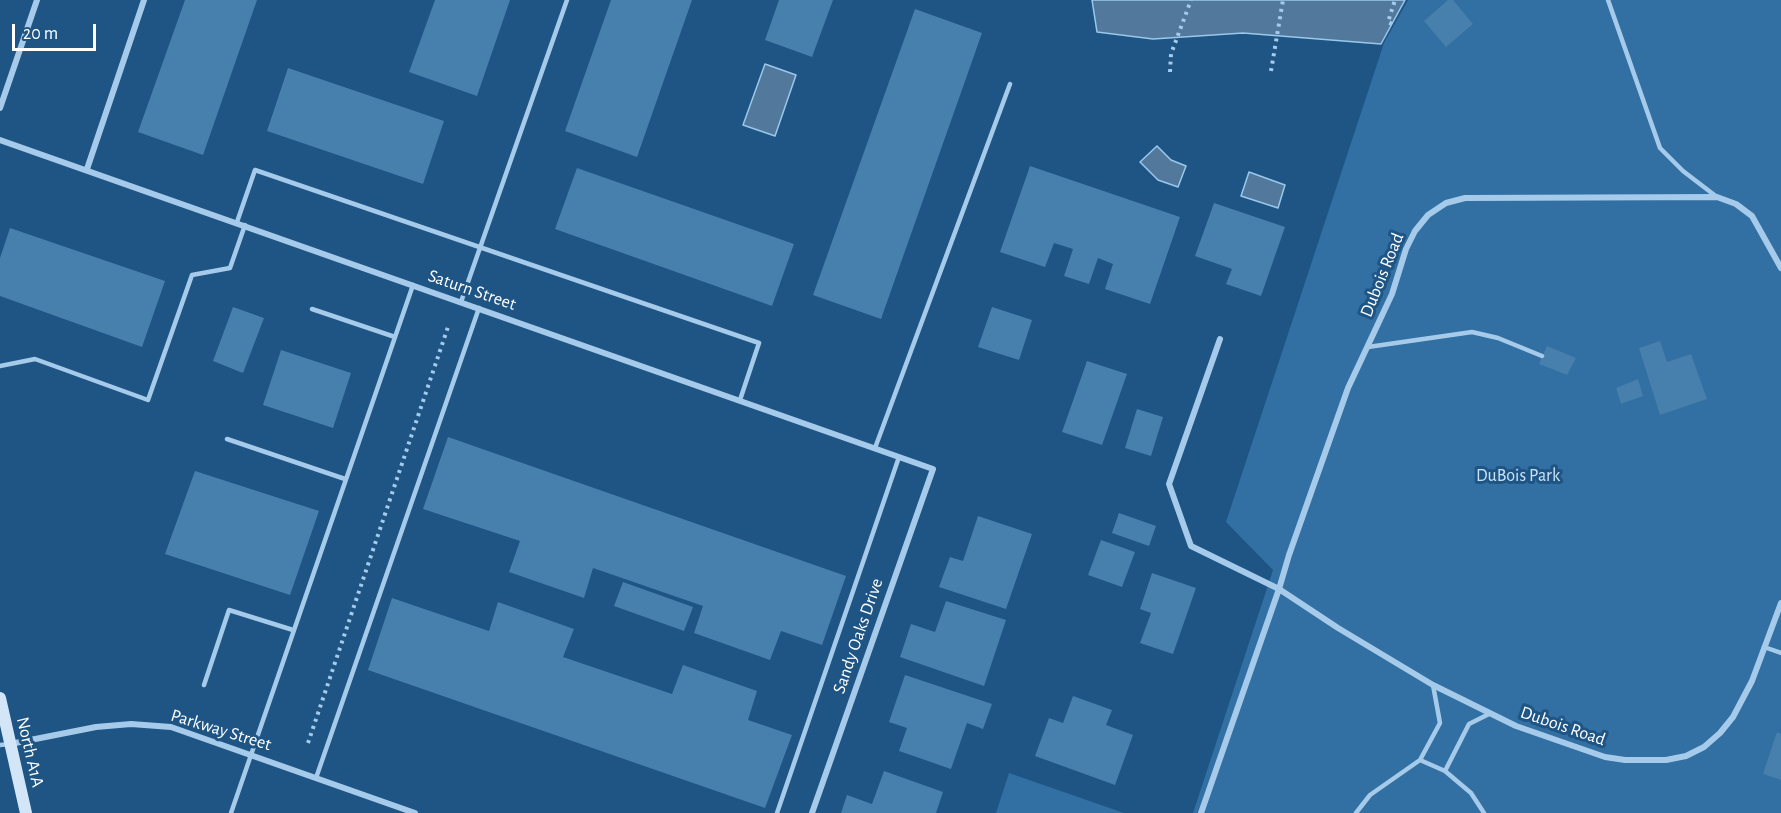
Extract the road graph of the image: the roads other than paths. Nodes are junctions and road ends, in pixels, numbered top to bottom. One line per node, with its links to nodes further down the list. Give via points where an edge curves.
1 (37, 0): 6 (street)
2 (144, 0): 8 (street)
3 (567, 0): 12 (lane)
4 (1608, 0): 9 (lane, Dubois Road, via 1660,147 1683,171)
5 (1010, 84): 25 (lane)
6 (0, 108)
7 (0, 140): 8 (street, Saturn Street)
8 (87, 169): 10 (street, Saturn Street)
9 (1717, 196): 13 (street, Dubois Road, via 1752,216); 20 (street, Dubois Road, via 1466,198 1446,203 1428,215 1415,231)
10 (237, 222): 11 (street, Saturn Street); 12 (lane, via 255,170)
11 (245, 225): 14 (street, Saturn Street); 22 (lane, via 230,268 192,275 148,400 35,359)
12 (481, 247): 15 (lane); 23 (lane, via 759,343)
13 (1781, 268)
14 (412, 285): 15 (street, Saturn Street); 18 (lane)
15 (462, 302): 16 (street, Saturn Street)
16 (478, 308): 23 (street, Saturn Street); 42 (lane)
17 (312, 309): 18 (lane)
18 (395, 337): 28 (lane)
19 (1220, 339): 29 (street, via 1169,484 1191,546)
20 (1368, 347): 21 (lane, via 1472,332); 29 (street, Dubois Road, via 1348,388)
21 (1542, 356)
22 (0, 366)
23 (740, 400): 25 (street, Saturn Street)
24 (227, 439): 28 (lane)
25 (875, 448): 26 (street, Saturn Street)
26 (899, 457): 27 (street, Saturn Street); 46 (lane)
27 (933, 469): 47 (street, Sandy Oaks Drive)
28 (345, 479): 31 (lane)
29 (1279, 590): 35 (street, Dubois Road); 48 (street, Dubois Road)
30 (1781, 603): 32 (street, Dubois Road)
31 (293, 630): 34 (lane, via 229,610); 39 (lane)
32 (1764, 647): 33 (lane); 37 (street, Dubois Road, via 1752,681 1720,734 1686,756 1666,760 1605,757)
33 (1781, 653)
34 (204, 685)
35 (1433, 685): 37 (street, Dubois Road); 40 (lane, via 1440,723)
36 (0, 698): 38 (street, North A1A)
37 (1489, 714): 41 (lane, via 1469,724)
38 (5, 745): 39 (street, Parkway Street, via 131,724 171,727); 43 (street, North A1A)
39 (250, 754): 42 (street, Parkway Street); 44 (lane)
40 (1420, 760): 41 (lane); 49 (lane, via 1370,795)
41 (1445, 771): 50 (lane, via 1471,794)
42 (316, 778): 45 (street, Parkway Street)
43 (26, 813)
44 (231, 813)
45 (415, 813)
46 (777, 813)
47 (812, 813)
48 (1201, 813)
49 (1356, 813)
50 (1484, 813)

